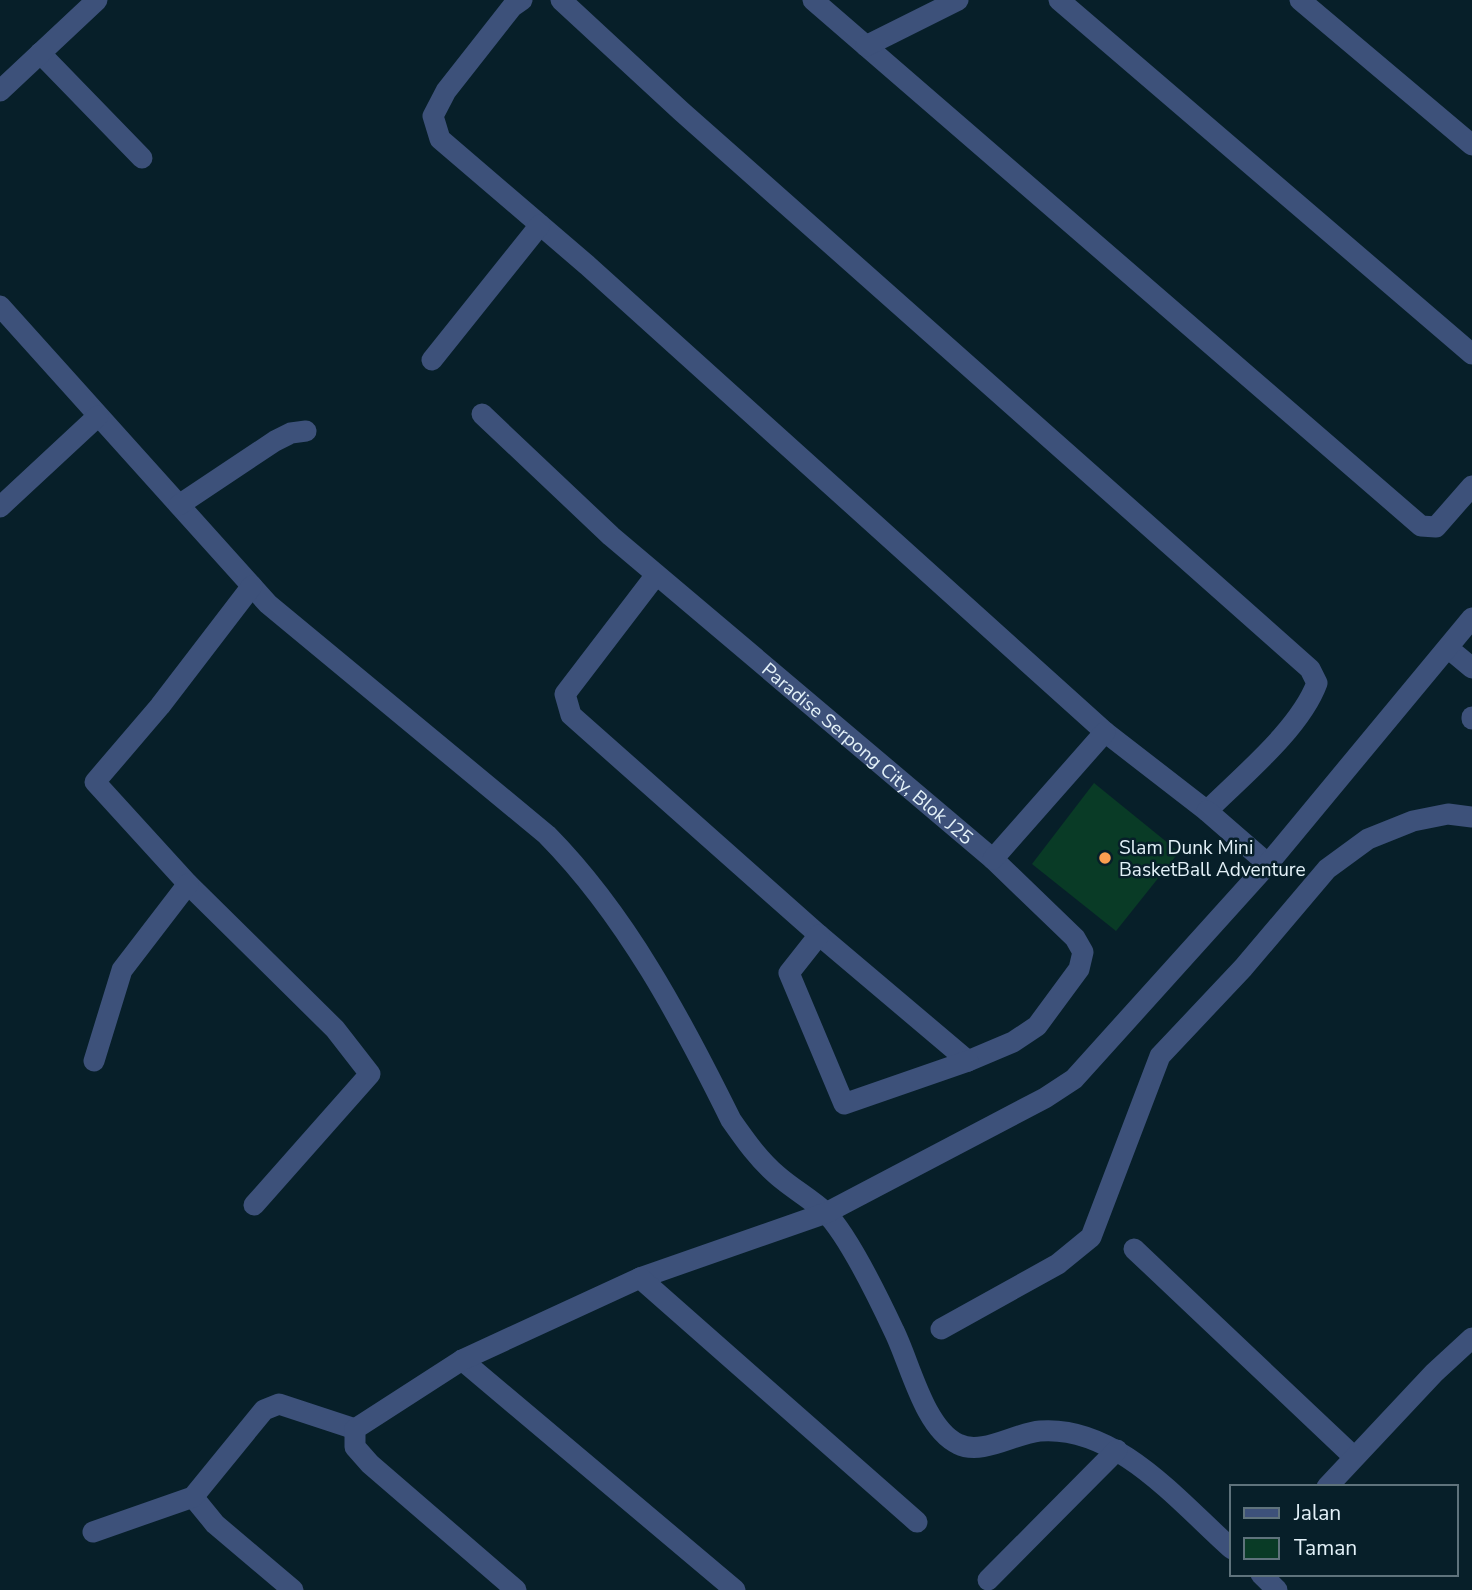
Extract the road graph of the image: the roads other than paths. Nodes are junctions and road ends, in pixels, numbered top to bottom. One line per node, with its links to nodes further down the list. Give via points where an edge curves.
1 (97, 0): 9 (street)
2 (522, 0): 13 (street, via 446,91 433,116 440,139)
3 (561, 0): 29 (street, via 1310,669 1317,683 1312,697)
4 (813, 0): 8 (street)
5 (958, 0): 8 (street)
6 (1059, 0): 15 (street)
7 (1300, 0): 11 (street)
8 (866, 46): 20 (street, via 1421,526 1436,527)
9 (40, 53): 10 (street); 12 (street)
10 (0, 91)
11 (1472, 145)
12 (142, 158)
13 (540, 225): 16 (street); 28 (street)
14 (0, 306): 18 (street)
15 (1472, 354)
16 (432, 360)
17 (482, 414): 23 (street, Paradise Serpong City, Blok J25)
18 (98, 415): 21 (street); 22 (street)
19 (306, 431): 21 (street, via 275,441)
20 (1472, 486)
21 (179, 505): 24 (street)
22 (0, 507)
23 (656, 575): 31 (street, Paradise Serpong City, Blok J25); 34 (street, via 565,694 571,715)
24 (252, 586): 33 (street, via 96,782); 38 (street, via 547,835 585,873 621,921 752,1150)
25 (1472, 618): 26 (street)
26 (1448, 648): 27 (street); 32 (street)
27 (1472, 668)
28 (1105, 732): 29 (street); 31 (street)
29 (1208, 811): 32 (street)
30 (1472, 817): 41 (street, via 1448,814 1413,821 1348,851 1327,869 1160,1056 1091,1237 1058,1264)
31 (993, 859): 36 (street, Paradise Serpong City, Blok J25, via 1075,938 1083,953 1079,969 1037,1026)
32 (1268, 864): 38 (street, via 1074,1079)
33 (188, 884): 35 (street, via 122,970); 37 (street, via 335,1029 370,1074)
34 (819, 935): 36 (street); 36 (street, via 789,973 844,1104)
35 (94, 1061)
36 (968, 1061)
37 (254, 1205)
38 (826, 1213): 40 (street); 45 (street, via 895,1331 940,1432 958,1445 976,1447 1038,1431 1069,1430)
39 (1133, 1249): 46 (street)
40 (640, 1278): 43 (street); 49 (street)
41 (941, 1329)
42 (1472, 1338): 46 (street)
43 (462, 1360): 44 (street); 56 (street)
44 (355, 1429): 48 (street, via 279,1404 264,1410); 55 (street, via 355,1447 370,1464)
45 (1117, 1450): 51 (street); 53 (street)
46 (1354, 1457): 47 (street)
47 (1329, 1485)
48 (193, 1497): 50 (street); 54 (street, via 215,1524)
49 (917, 1522)
50 (93, 1532)
51 (1230, 1547)
52 (1263, 1576): 57 (street)
53 (988, 1580)
54 (293, 1590)
55 (516, 1590)
56 (735, 1590)
57 (1277, 1590)

